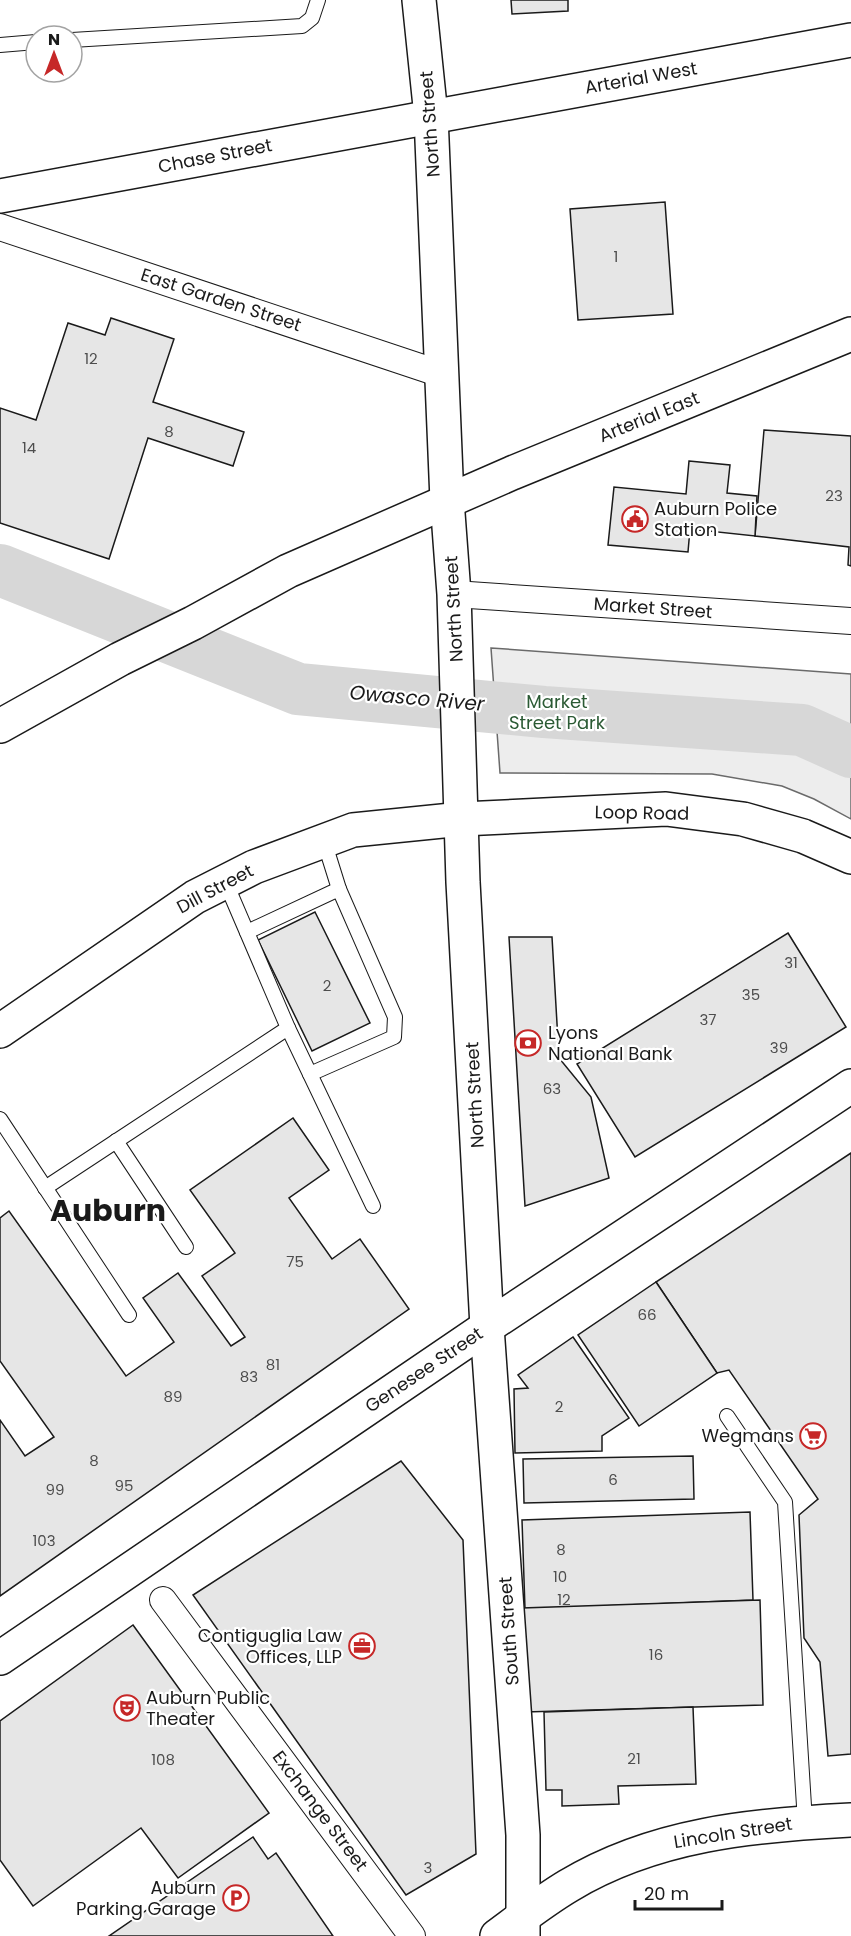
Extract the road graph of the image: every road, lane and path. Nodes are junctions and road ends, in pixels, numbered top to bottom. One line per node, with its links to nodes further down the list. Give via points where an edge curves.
1 (318, 0): 3 (lane, via 312,18 302,26)
2 (419, 0): 7 (main road, North Street)
3 (84, 39)
4 (851, 40): 7 (main road, Arterial West)
5 (24, 43): 6 (lane)
6 (0, 45)
7 (431, 116): 8 (main road, Chase Street); 11 (main road, North Street)
8 (0, 196)
9 (0, 227): 11 (street, East Garden Street)
10 (851, 334): 12 (main road, Arterial East)
11 (441, 374): 12 (main road, North Street)
12 (447, 500): 13 (main road, North Street); 15 (main road, Arterial East, via 288,571)
13 (454, 594): 14 (street, Market Street); 16 (main road, North Street)
14 (851, 621)
15 (0, 726)
16 (462, 819): 17 (main road, Dill Street, via 353,830); 18 (main road, Loop Road, via 666,809 743,819 803,836); 32 (main road, North Street)
17 (324, 841): 19 (main road, Dill Street); 20 (lane)
18 (851, 857)
19 (225, 881): 21 (lane); 23 (main road, Dill Street, via 195,897)
20 (339, 889): 21 (lane); 24 (lane, via 394,1017 394,1036)
21 (247, 932): 22 (lane)
22 (288, 1028): 24 (lane); 27 (lane)
23 (0, 1031)
24 (310, 1074): 29 (lane)
25 (851, 1086): 32 (main road, Genesee Street)
26 (0, 1119): 28 (lane)
27 (116, 1141): 28 (lane); 30 (lane)
28 (45, 1188): 31 (lane)
29 (373, 1206)
30 (186, 1246)
31 (129, 1315)
32 (487, 1327): 35 (main road, Genesee Street); 38 (main road, South Street, via 523,1835)
33 (727, 1416): 37 (lane, via 785,1502)
34 (163, 1600): 39 (street, Exchange Street)
35 (0, 1658)
36 (851, 1820): 37 (main road, Lincoln Street)
37 (805, 1822): 38 (main road, Lincoln Street, via 725,1831 669,1843 620,1860 569,1885)
38 (523, 1927): 40 (main road, Lincoln Street)
39 (412, 1936)
40 (497, 1936)

